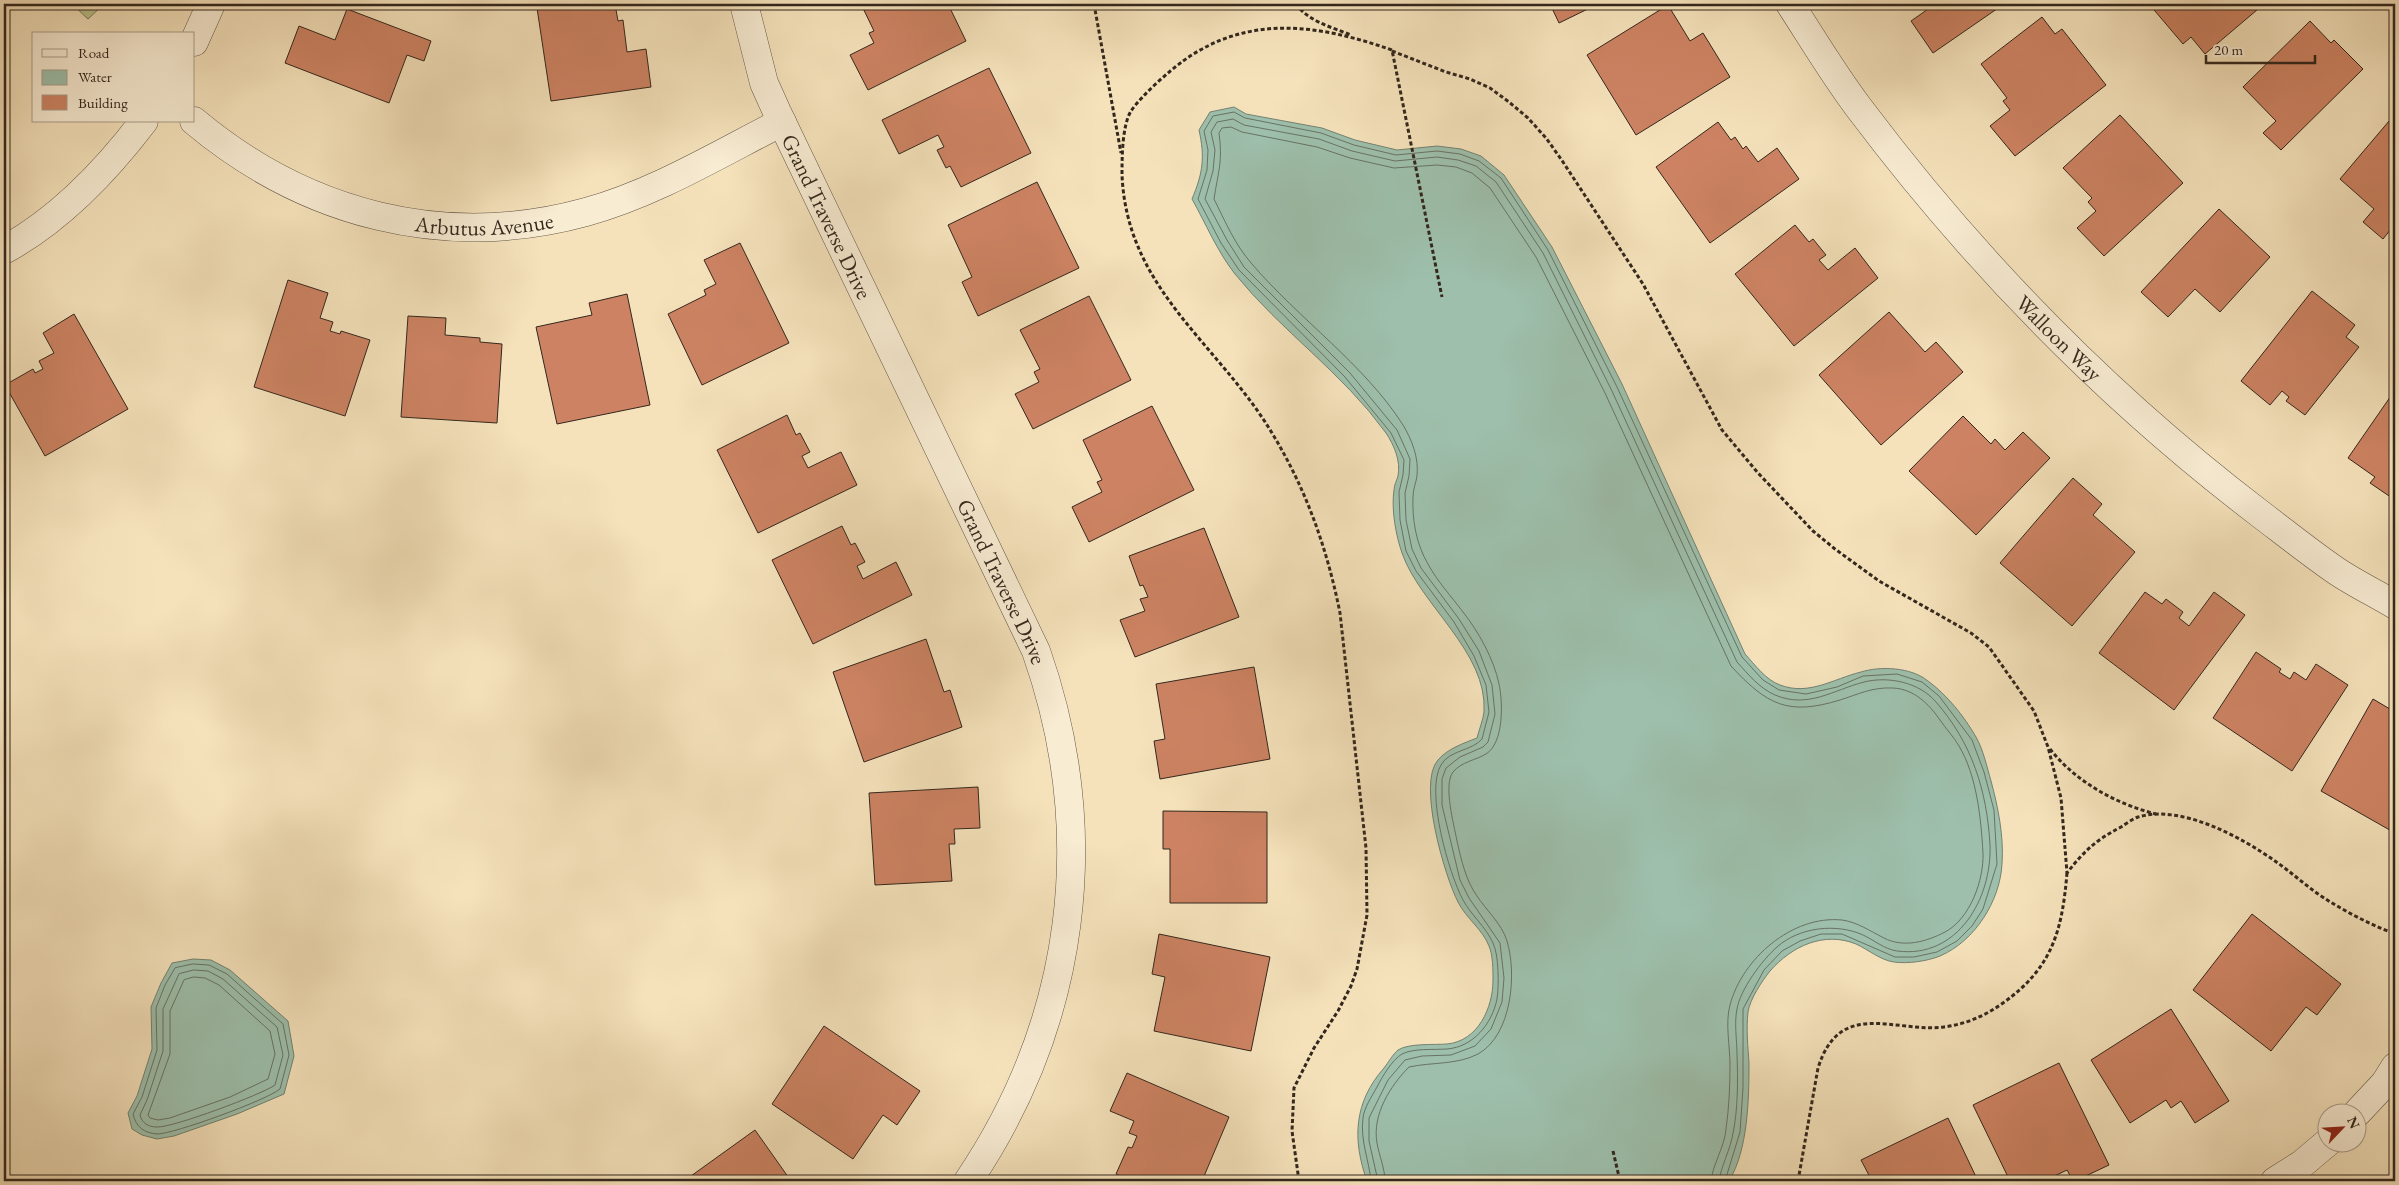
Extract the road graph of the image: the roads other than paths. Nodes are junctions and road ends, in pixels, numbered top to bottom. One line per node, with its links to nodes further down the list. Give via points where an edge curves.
1 (211, 4): 4 (street)
2 (744, 4): 7 (street, Grand Traverse Drive, via 764,83)
3 (1790, 4): 9 (street, Walloon Way, via 1858,107 1951,224 2063,343 2218,482 2336,570)
4 (195, 40)
5 (195, 121): 7 (street, Arbutus Avenue, via 266,172 314,196 366,214 424,224 481,227 538,222 589,211 632,196)
6 (143, 122): 8 (street, via 119,154 78,195 42,225)
7 (782, 122): 13 (street, Grand Traverse Drive, via 1036,651 1064,754 1071,832 1070,889 1063,955 1049,1014 1032,1061 1008,1113)
8 (4, 250)
9 (2395, 605)
10 (2395, 1067): 11 (street)
11 (2366, 1103)
12 (2316, 1152): 14 (street)
13 (968, 1181)
14 (2275, 1181)

